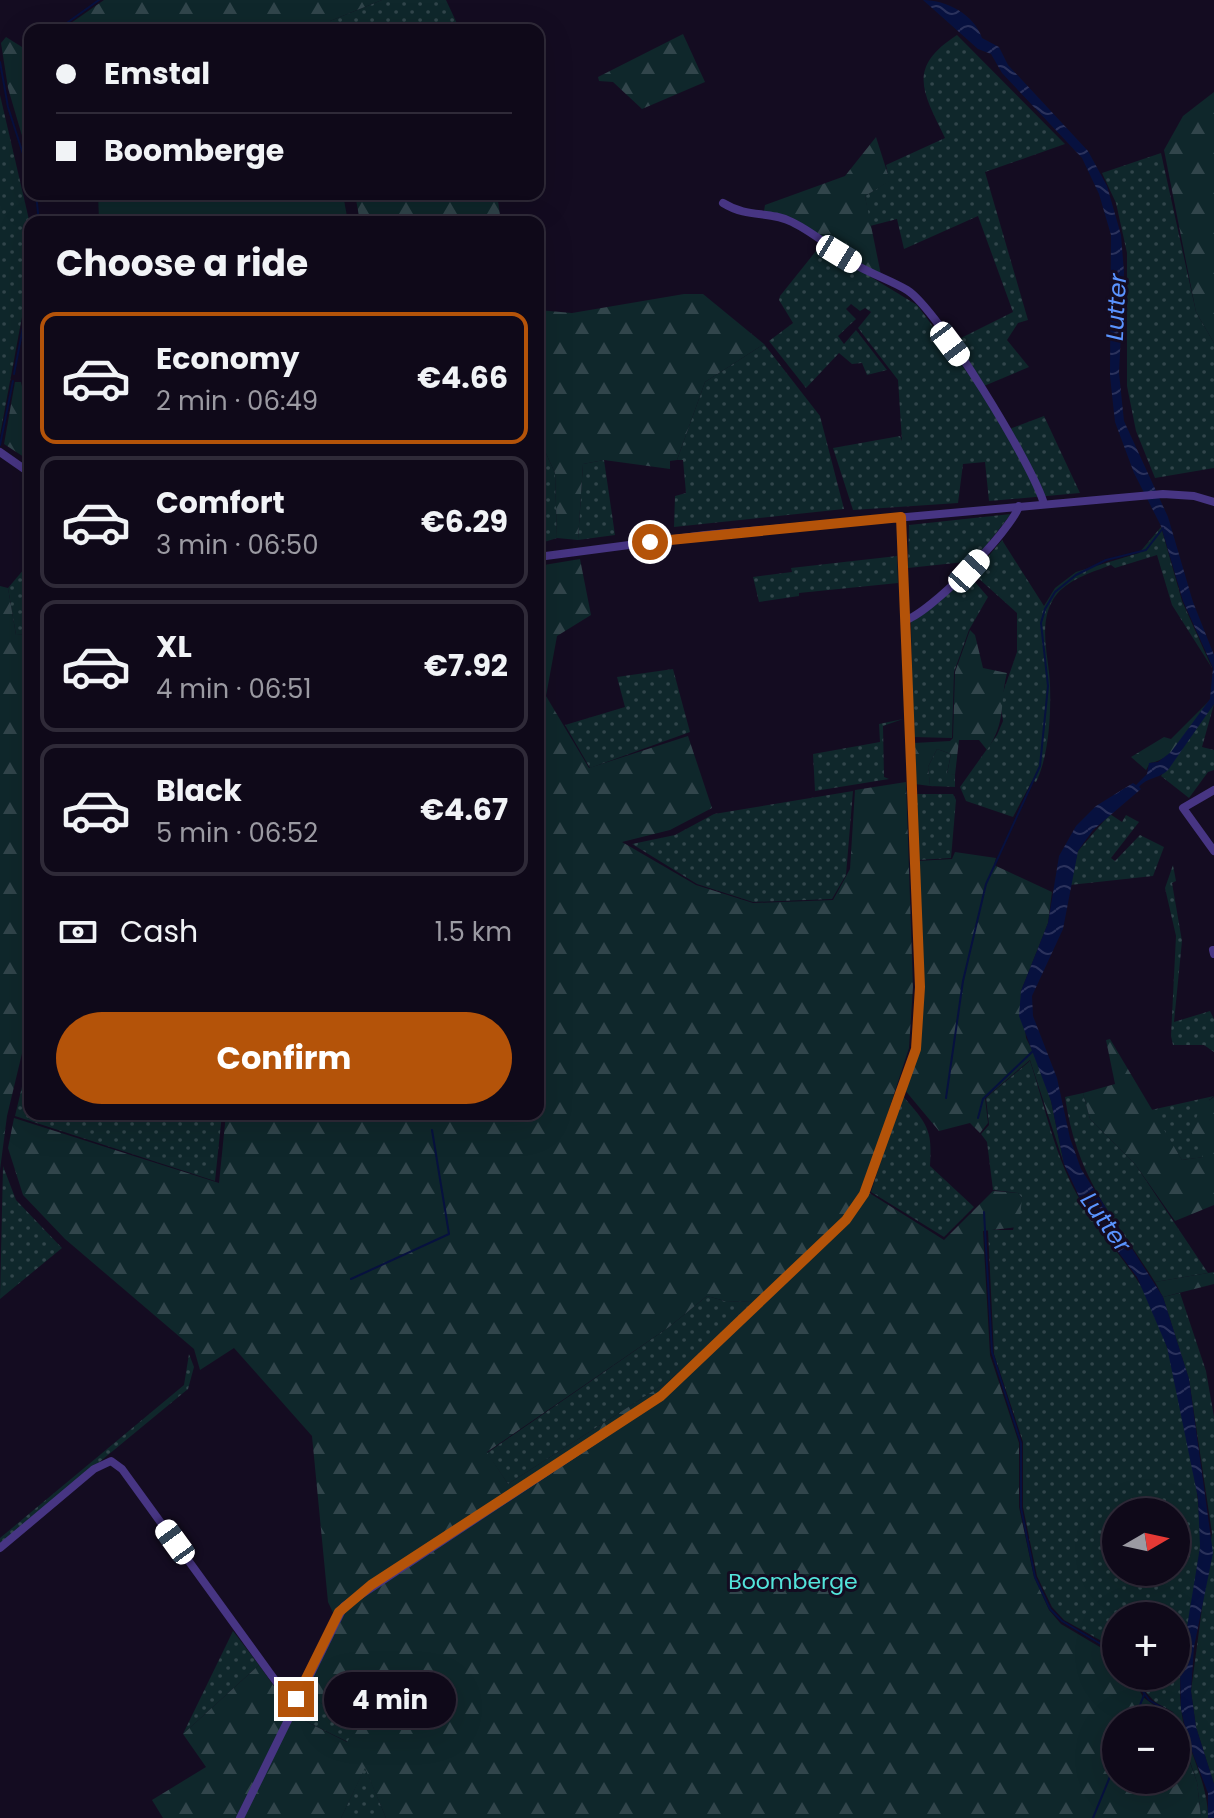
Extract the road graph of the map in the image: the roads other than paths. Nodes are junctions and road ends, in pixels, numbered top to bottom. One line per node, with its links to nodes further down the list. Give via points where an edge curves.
1 (723, 203): 5 (street, via 742,214 795,224 922,303 975,376)
2 (0, 452): 3 (street)
3 (24, 468)
4 (1214, 502): 5 (street, via 1163,494)
5 (1044, 504): 6 (street)
6 (1019, 506): 7 (street); 9 (street, via 1015,519 969,571)
7 (901, 517): 8 (street); 9 (street)
8 (544, 556)
9 (905, 620): 13 (street, via 920,987 916,1049 864,1194 846,1220 661,1396 344,1606)
10 (1214, 790): 11 (street, via 1183,808)
11 (1214, 851)
12 (0, 1548): 13 (street, via 94,1469 111,1461 122,1469 280,1687)
13 (296, 1699): 14 (street)
14 (240, 1818)

